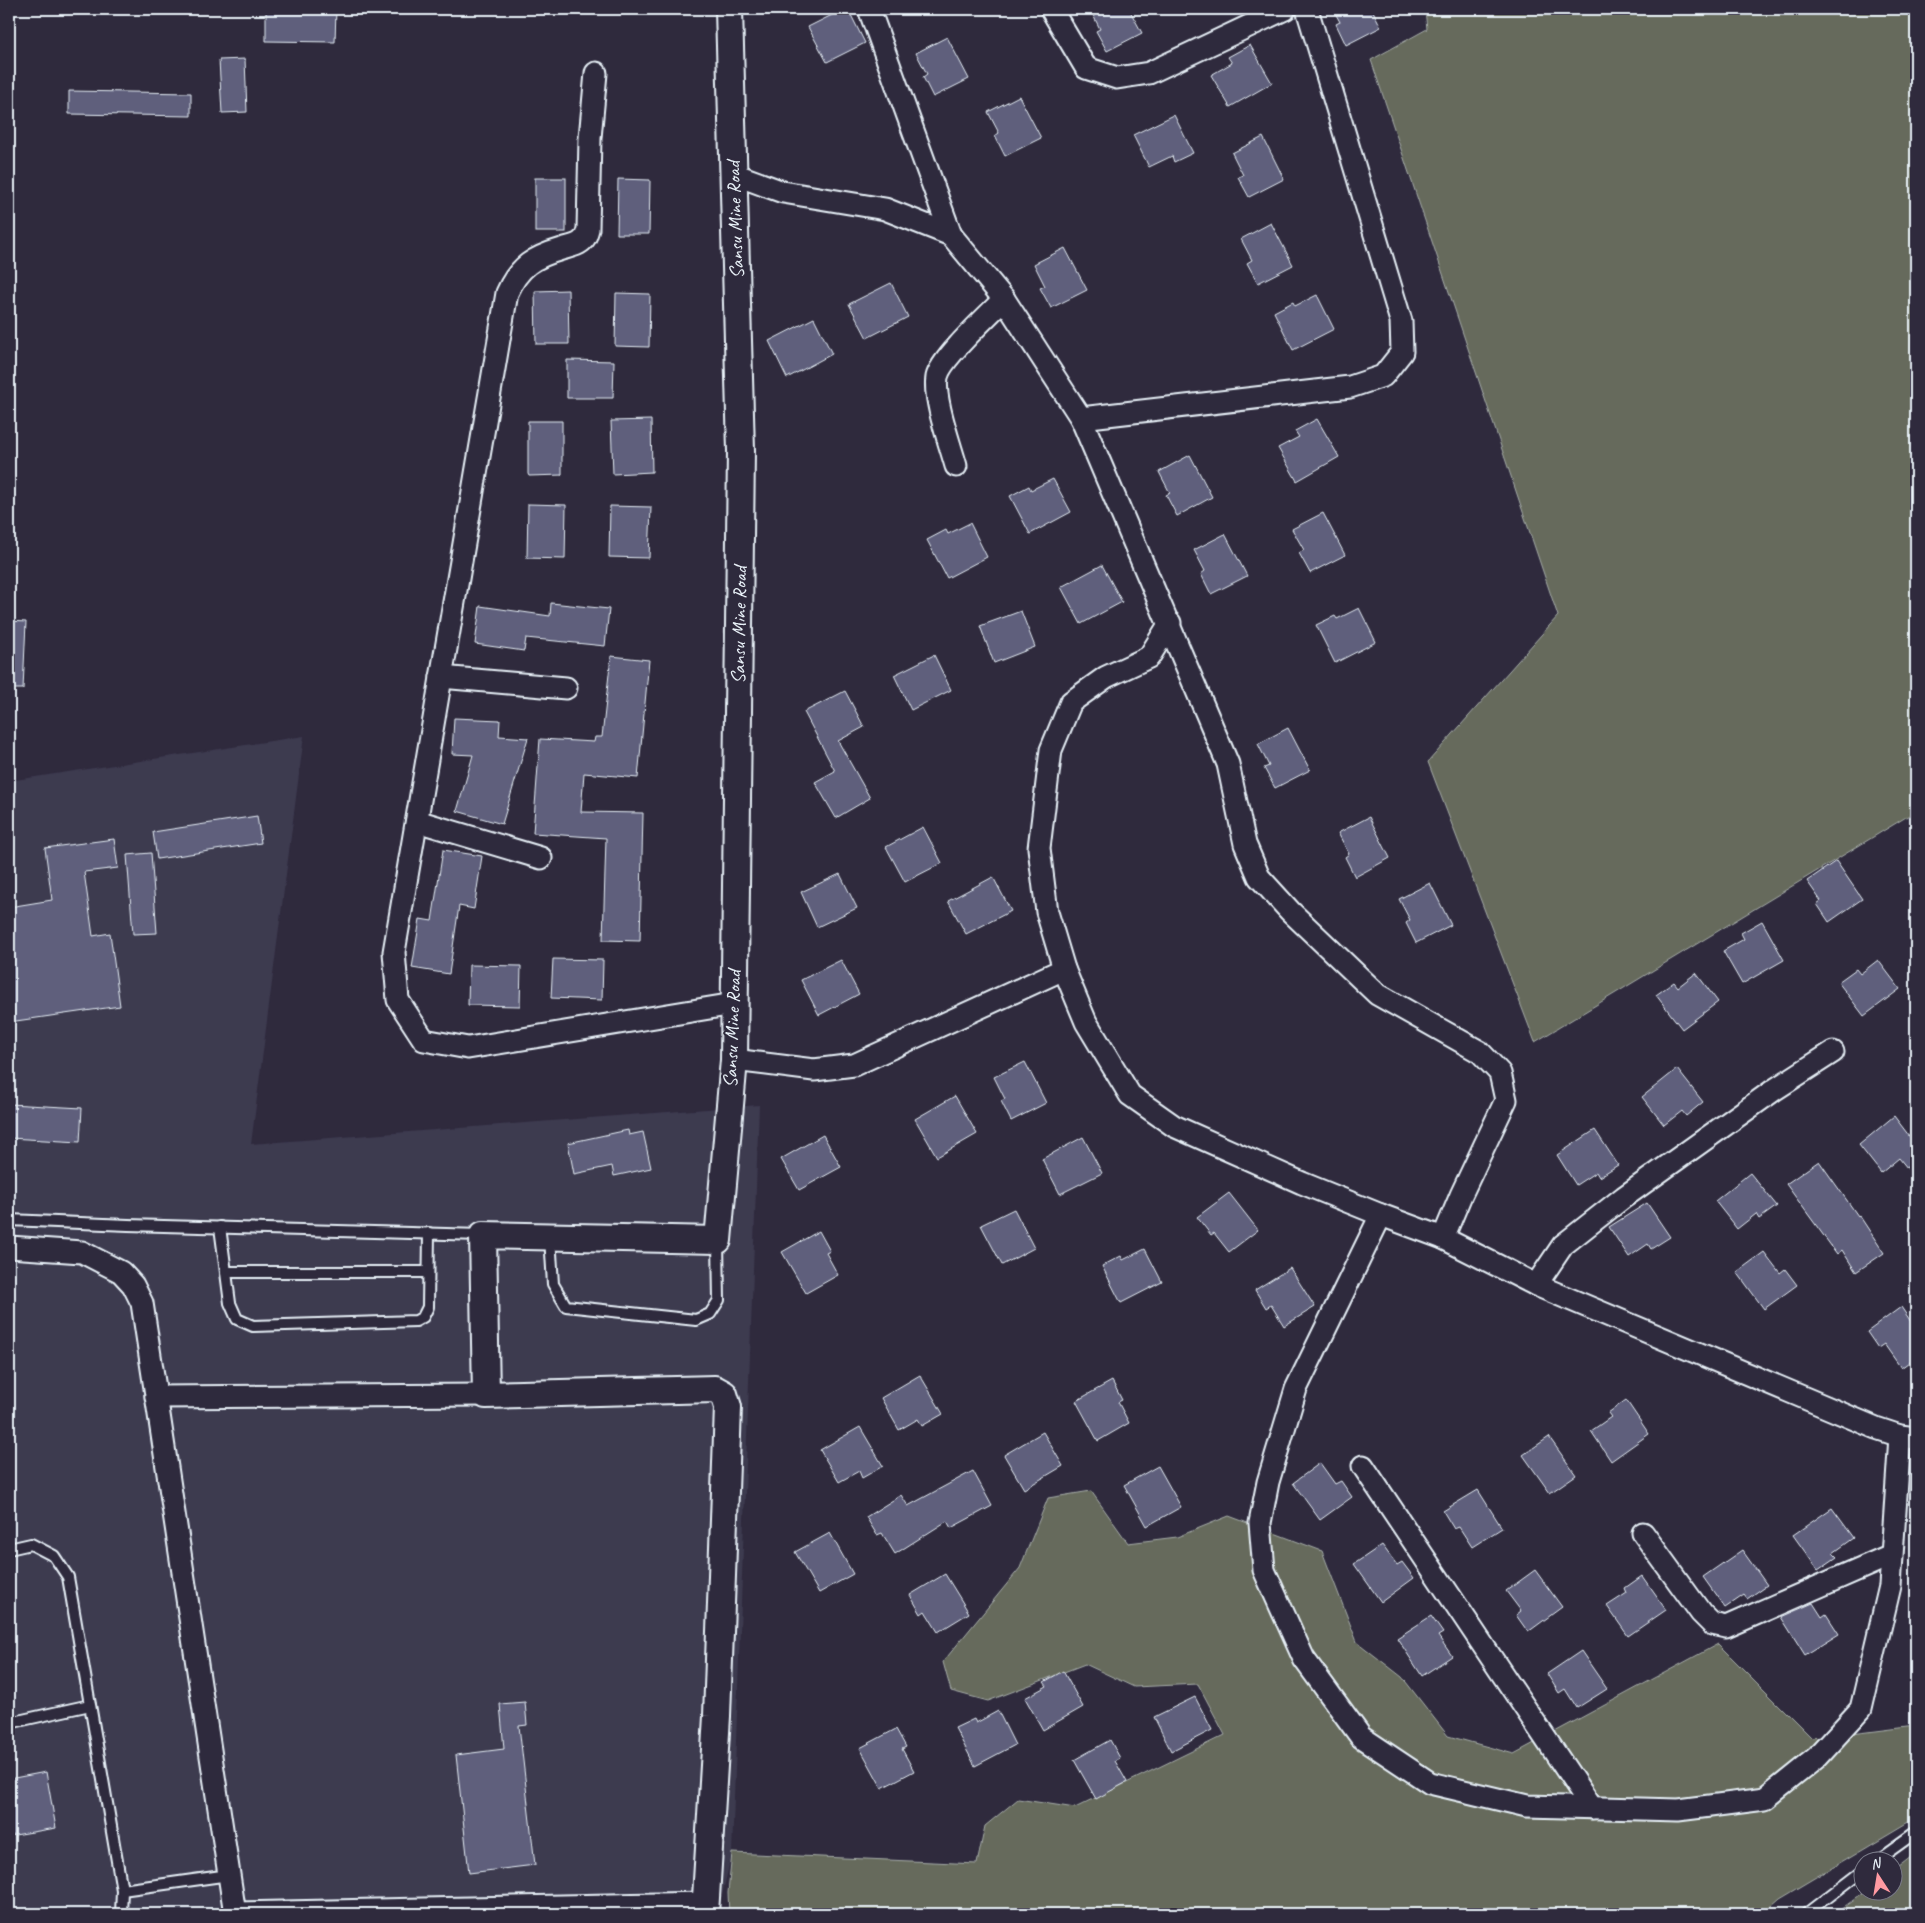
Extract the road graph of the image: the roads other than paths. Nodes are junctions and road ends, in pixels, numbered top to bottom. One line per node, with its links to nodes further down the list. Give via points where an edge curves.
1 (729, 9): 7 (street, Sansu Mine Road)
2 (869, 9): 8 (street)
3 (1051, 9): 4 (street, via 1086,68 1117,78 1149,73)
4 (1285, 9)
5 (1307, 9): 10 (street, via 1401,321 1402,352 1383,376 1350,387)
6 (596, 74): 13 (street, via 590,138 588,229 583,240 528,264 514,277 507,293)
7 (734, 174): 8 (street, via 783,192 885,209); 18 (street, Sansu Mine Road, via 741,451)
8 (951, 234): 9 (street)
9 (1004, 299): 10 (street); 11 (street, via 952,353 937,376 938,399)
10 (1081, 418): 12 (street)
11 (956, 466)
12 (1170, 624): 17 (street, via 1149,657 1106,677 1071,702 1051,750 1039,848 1047,912); 27 (street, via 1228,764 1245,844 1259,877 1290,912 1377,994 1480,1052 1500,1073 1506,1100)
13 (441, 677): 14 (street); 15 (street)
14 (566, 688)
15 (416, 821): 16 (street); 18 (street, via 394,952 398,1000 424,1040 468,1048)
16 (541, 858)
17 (1064, 969): 20 (street, via 854,1065 814,1070); 21 (street, via 1086,1022 1130,1095 1174,1126)
18 (734, 1004): 20 (street, Sansu Mine Road)
19 (1834, 1052): 32 (street, via 1743,1113 1562,1246)
20 (734, 1060): 28 (street, Sansu Mine Road)
21 (1381, 1216): 27 (street); 42 (street, via 1296,1388 1268,1482 1260,1523 1264,1570 1304,1659 1360,1737 1430,1783 1527,1806)
22 (9, 1220): 23 (lane)
23 (220, 1228): 24 (lane); 30 (lane)
24 (429, 1233): 25 (lane); 31 (lane)
25 (483, 1235): 26 (street); 33 (street)
26 (550, 1236): 28 (street); 28 (lane, via 553,1284 566,1306 696,1320 710,1314 719,1300)
27 (1443, 1238): 32 (street)
28 (718, 1240)
29 (9, 1247): 34 (street, via 82,1252 121,1272 133,1285 142,1303)
30 (226, 1272): 31 (lane); 31 (lane, via 230,1303 238,1319 253,1326 416,1321 428,1307)
31 (428, 1272)
32 (1536, 1285): 35 (street, via 1876,1428)
33 (486, 1395): 34 (street); 48 (street, via 715,1389 724,1394 728,1408 717,1716)
34 (156, 1396): 45 (street)
35 (1908, 1437): 39 (street)
36 (1363, 1466): 42 (street)
37 (1642, 1533): 39 (street, via 1701,1613 1712,1624 1726,1627)
38 (9, 1549): 40 (lane, via 31,1544 54,1556 68,1577)
39 (1891, 1555): 42 (street, via 1890,1586 1861,1709 1816,1758 1765,1799 1678,1810)
40 (90, 1705): 41 (lane); 47 (lane)
41 (9, 1723)
42 (1592, 1808)
43 (1916, 1832): 44 (lane)
44 (1891, 1850)
45 (229, 1875): 47 (lane); 51 (street)
46 (1852, 1879): 52 (lane)
47 (122, 1890): 50 (lane)
48 (705, 1909): 49 (street)
49 (536, 1911): 51 (street)
50 (121, 1914)
51 (235, 1914)
52 (1806, 1914)

